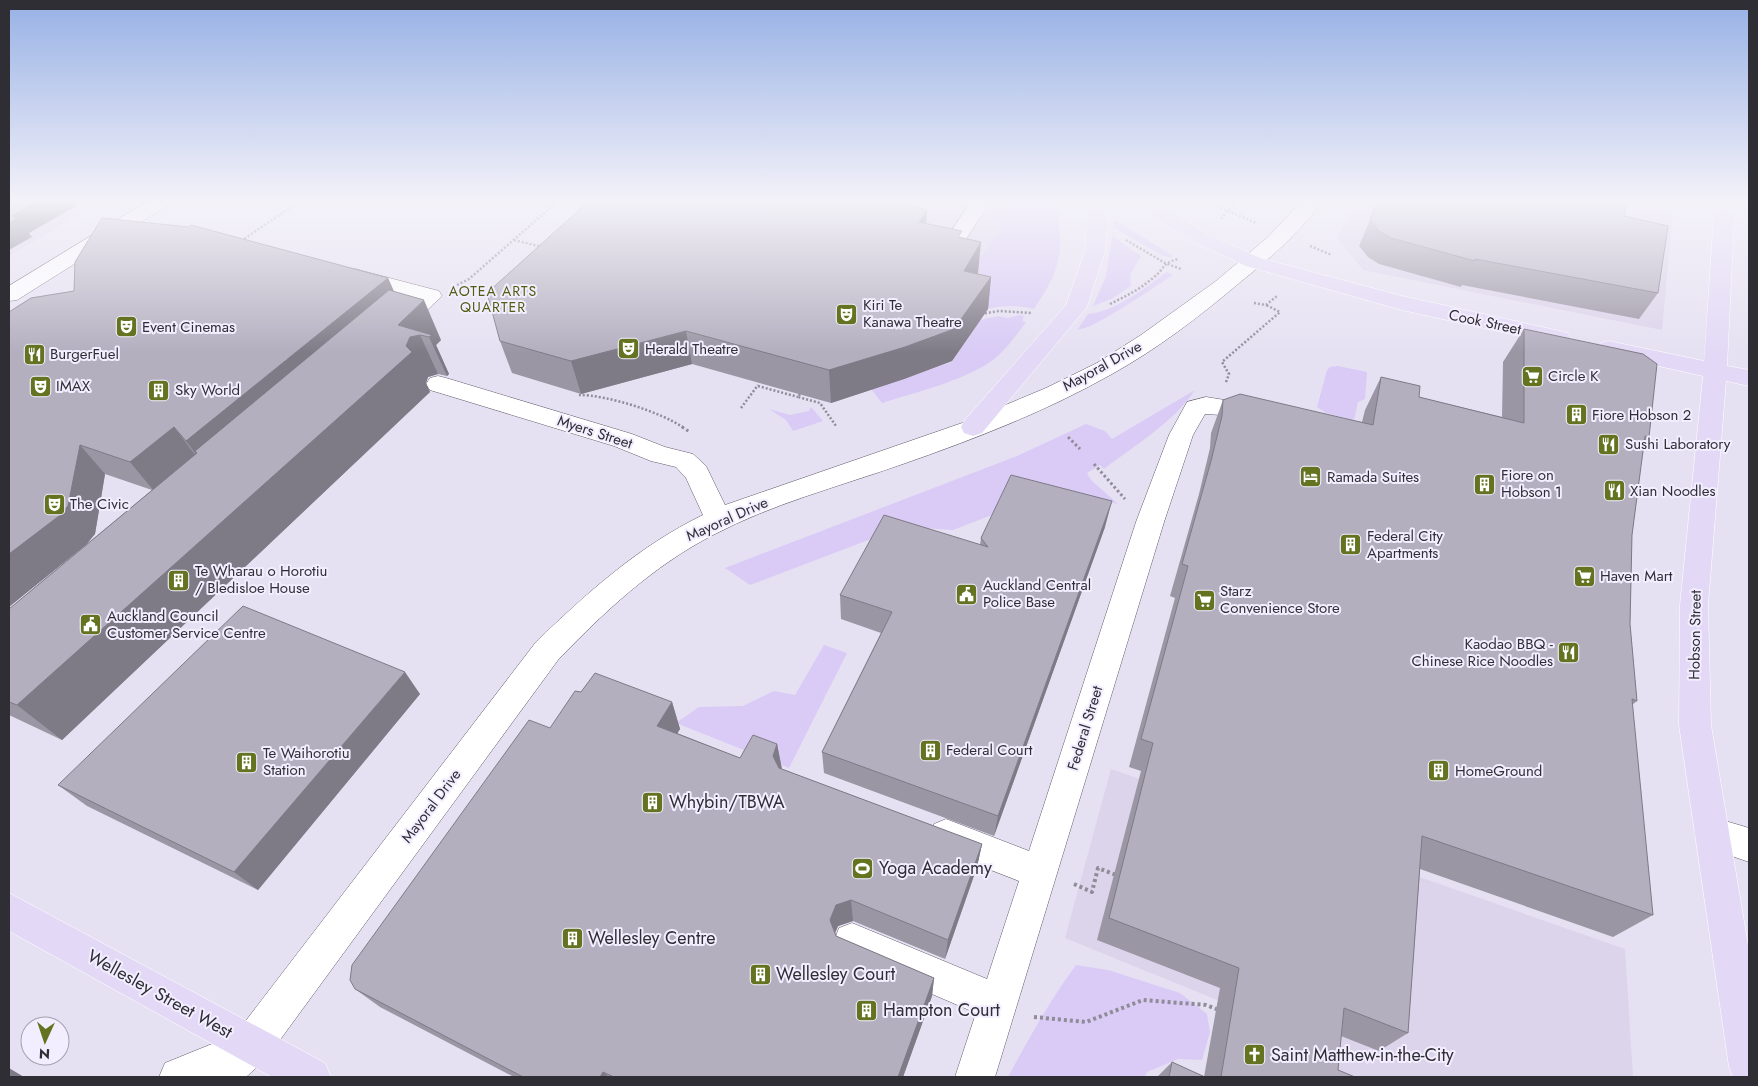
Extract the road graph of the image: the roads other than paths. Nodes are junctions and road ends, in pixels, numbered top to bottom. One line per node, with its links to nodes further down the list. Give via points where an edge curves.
1 (79, 252): 8 (street)
2 (1094, 252): 14 (main road, via 1076,307)
3 (1231, 252): 6 (main road)
4 (1264, 252): 6 (street, Mayoral Drive)
5 (1722, 252): 10 (main road, Hobson Street)
6 (1253, 262): 10 (main road, Cook Street, via 1402,303); 14 (street, Mayoral Drive, via 1207,299 1112,364 1017,410)
7 (335, 270): 9 (street, via 431,296)
8 (9, 295)
9 (382, 338)
10 (1715, 370): 11 (main road, Cook Street); 17 (main road, Hobson Street, via 1694,605 1695,725)
11 (1749, 378)
12 (438, 384): 15 (street, Myers Street, via 684,460 697,474)
13 (1222, 407): 19 (street, Federal Street, via 1206,405 1196,408 1181,435 1150,522)
14 (973, 427): 15 (street, Mayoral Drive)
15 (719, 520): 23 (street, Mayoral Drive, via 677,541 634,570 601,597 547,651)
16 (914, 824): 19 (street)
17 (1712, 833): 18 (street); 24 (main road, Hobson Street)
18 (1749, 845)
19 (1040, 872): 22 (street, Federal Street)
20 (9, 911): 23 (main road, Wellesley Street West)
21 (852, 941): 22 (street)
22 (999, 1003): 28 (street, Federal Street)
23 (245, 1061): 25 (street); 26 (street, Mayoral Drive); 27 (main road, Wellesley Street West)
24 (1749, 1067)
25 (179, 1077)
26 (216, 1077)
27 (310, 1077)
28 (975, 1077)

